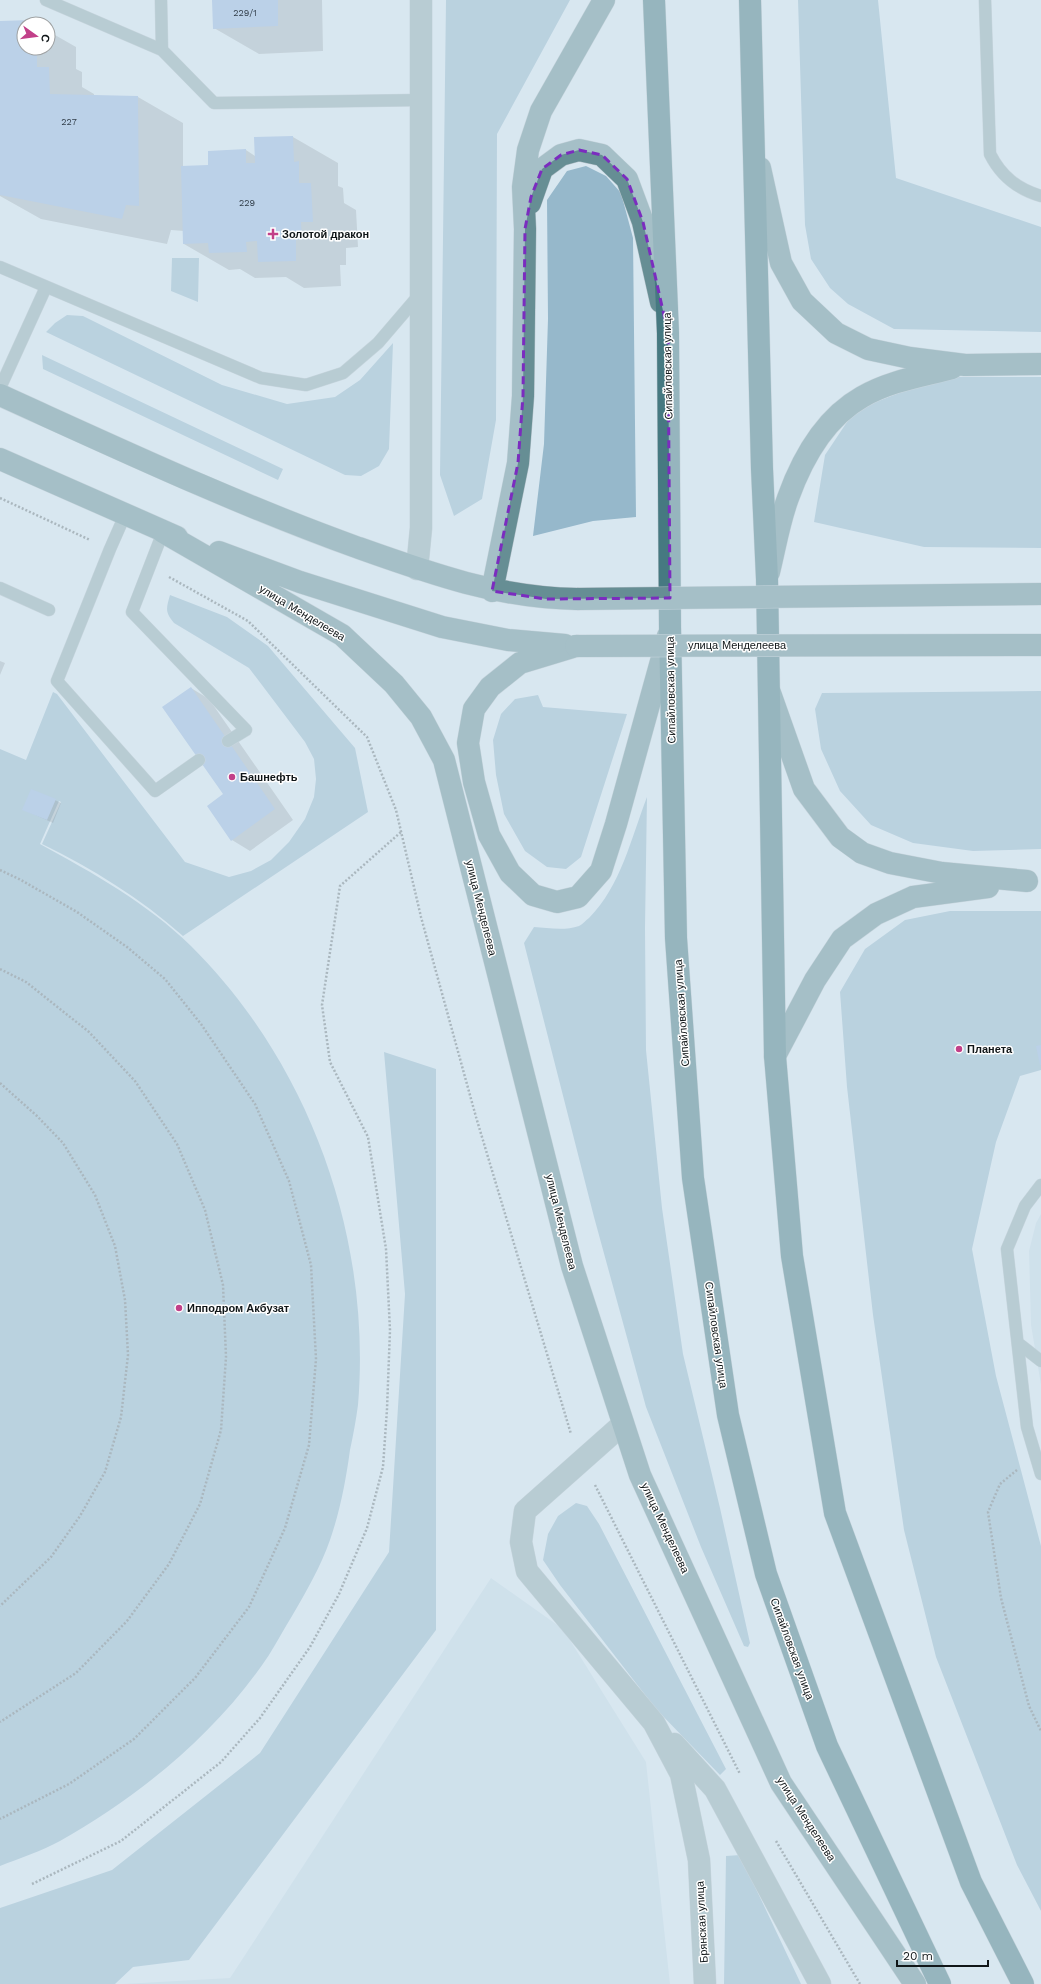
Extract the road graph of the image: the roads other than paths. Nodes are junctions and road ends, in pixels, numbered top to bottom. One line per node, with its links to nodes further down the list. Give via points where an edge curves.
1 (46, 0): 8 (lane)
2 (161, 0): 8 (lane)
3 (420, 0): 9 (street)
4 (604, 0): 12 (main road, via 541,111 528,150 523,187)
5 (654, 0): 16 (main road, Сипайловская улица)
6 (750, 0): 10 (main road)
7 (985, 0): 11 (lane, via 990,154 1002,174 1013,184)
8 (162, 50): 9 (lane, via 214,103)
9 (421, 100): 15 (street)
10 (753, 138): 18 (main road, via 781,263 802,301 836,333 868,349 910,358); 25 (main road)
11 (1041, 196)
12 (524, 229): 16 (main road, via 531,196 542,169 561,155 579,150 602,155 627,179 643,222); 27 (main road, via 523,396 518,463)
13 (0, 267): 14 (lane)
14 (46, 287): 15 (lane, via 261,378 306,386 343,373 378,343); 19 (lane)
15 (421, 293): 24 (street, via 421,528)
16 (668, 333): 30 (main road, Сипайловская улица)
17 (1041, 364): 18 (main road)
18 (965, 365): 25 (main road, via 884,387 840,412 810,448 787,499)
19 (0, 388)
20 (0, 395): 24 (main road, via 188,481 292,524)
21 (0, 459): 22 (main road, улица Менделеева)
22 (125, 515): 23 (main road, улица Менделеева); 35 (lane, via 57,681 155,791)
23 (163, 532): 32 (main road, улица Менделеева, via 300,582 442,627 508,640); 34 (lane, via 132,612 246,730); 41 (main road, улица Менделеева, via 342,635 394,684 421,717 444,760 572,1266)
24 (417, 569): 27 (main road)
25 (767, 579): 33 (main road)
26 (0, 588): 29 (lane)
27 (492, 590): 28 (main road, bridge, via 546,599)
28 (1041, 594)
29 (49, 610)
30 (670, 628): 32 (main road, via 601,871 578,897 557,902 533,895 510,873 489,835 474,782 468,743 474,709 490,686 520,663); 47 (main road, Сипайловская улица, via 676,938 693,1178 728,1415 766,1574 827,1746)
31 (1041, 645): 32 (main road, улица Менделеева, bridge)
32 (576, 646)
33 (768, 688): 36 (main road, via 804,789 840,837 862,853 942,873); 37 (main road)
34 (228, 741)
35 (199, 760)
36 (1034, 881): 37 (main road, via 913,898 876,914 842,940 815,980)
37 (775, 1056): 48 (main road, via 792,1256 835,1513 971,1882)
38 (1041, 1185): 39 (lane, via 1025,1206 1007,1249)
39 (1018, 1343): 40 (lane); 42 (lane, via 1027,1427)
40 (1041, 1361)
41 (623, 1424): 43 (street, via 525,1511 521,1542 527,1571); 46 (main road, улица Менделеева, via 640,1475 781,1783)
42 (1041, 1474)
43 (654, 1723): 44 (street, Брянская улица, via 681,1774 699,1860); 45 (street, via 715,1789)
44 (705, 1984)
45 (820, 1984)
46 (914, 1984)
47 (940, 1984)
48 (1023, 1984)

